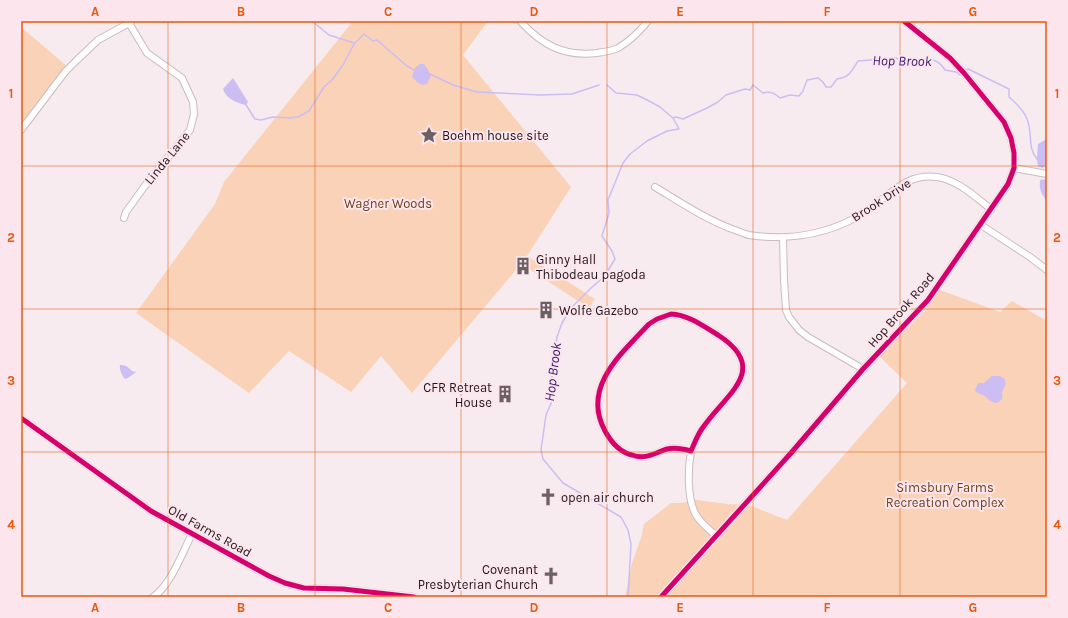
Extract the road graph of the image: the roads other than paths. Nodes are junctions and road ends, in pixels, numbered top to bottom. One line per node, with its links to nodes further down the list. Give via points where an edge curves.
1 (520, 21): 2 (street, via 534,36 549,46 568,53 589,54 617,49 639,32)
2 (648, 21)
3 (904, 21): 6 (street, Hop Brook Road, via 950,58 1004,122 1011,138)
4 (131, 22): 5 (street, via 98,40 65,72); 10 (street, Linda Lane, via 144,50 182,78 193,102 194,114 190,130 144,186)
5 (21, 130)
6 (1014, 168): 7 (street); 9 (street, Hop Brook Road, via 1008,184)
7 (1047, 174)
8 (655, 187): 12 (street, Brook Drive, via 721,225 748,235)
9 (992, 209): 11 (street, Hop Brook Road); 12 (street, Brook Drive, via 957,184 937,177 917,177 902,184 870,209 847,222 824,230)
10 (124, 218)
11 (981, 225): 13 (street); 14 (street, Hop Brook Road, via 928,300)
12 (783, 238): 14 (street, via 786,310 789,316 799,330)
13 (1047, 270)
14 (863, 369): 18 (street, Hop Brook Road)
15 (21, 418): 17 (street, Old Farms Road, via 151,511)
16 (691, 451): 16 (street, via 704,426 740,381 743,366 733,347 722,338 685,316 664,315 649,324 606,373 598,398 600,419 612,441 624,452 632,455 647,457 668,449); 18 (street, via 690,495 695,513)
17 (192, 534): 19 (street, Old Farms Road, via 285,583 304,588); 20 (street, via 166,584 160,593)
18 (716, 536): 23 (street, Hop Brook Road)
19 (343, 589): 21 (street); 22 (street, Old Farms Road)
20 (153, 597)
21 (342, 597)
22 (414, 597)
23 (661, 597)

